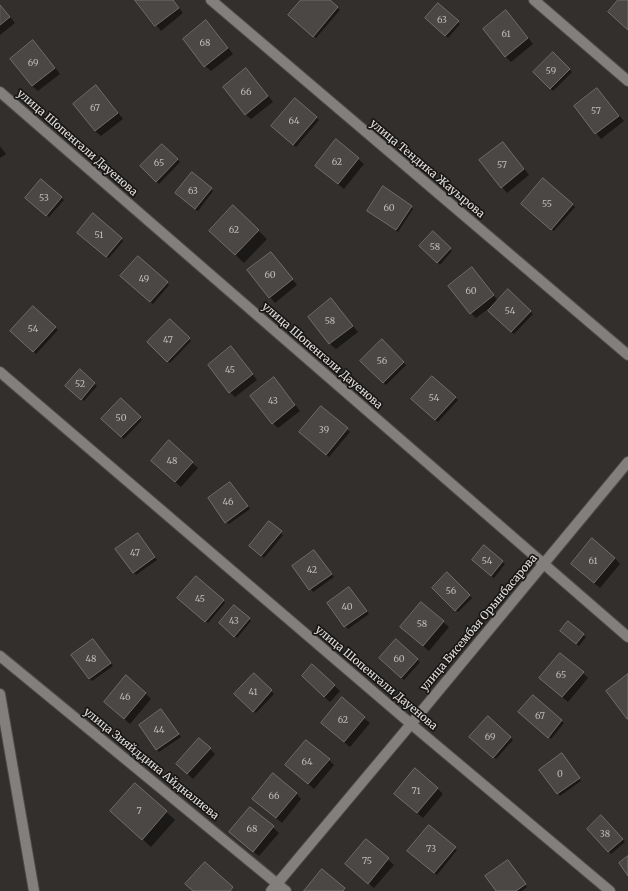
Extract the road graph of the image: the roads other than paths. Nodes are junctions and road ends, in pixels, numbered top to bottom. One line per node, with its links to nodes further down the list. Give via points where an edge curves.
1 (211, 0): 5 (street, улица Тендика Жауырова)
2 (534, 0): 3 (street)
3 (628, 81)
4 (0, 92): 8 (street, улица Шопенгали Дауенова)
5 (628, 355)
6 (0, 372): 12 (street, улица Шопенгали Дауенова)
7 (628, 462): 8 (street, улица Бисембая Орынбасарова)
8 (543, 564): 9 (street, улица Шопенгали Дауенова); 12 (street, улица Бисембая Орынбасарова)
9 (628, 637)
10 (0, 656): 13 (street, улица Зияйддина Айдналиева)
11 (0, 694): 14 (street)
12 (411, 724): 13 (street, улица Бисембая Орынбасарова); 16 (street, улица Шопенгали Дауенова)
13 (274, 887): 15 (street, улица Зияйддина Айдналиева)
14 (34, 891)
15 (286, 891)
16 (610, 891)

